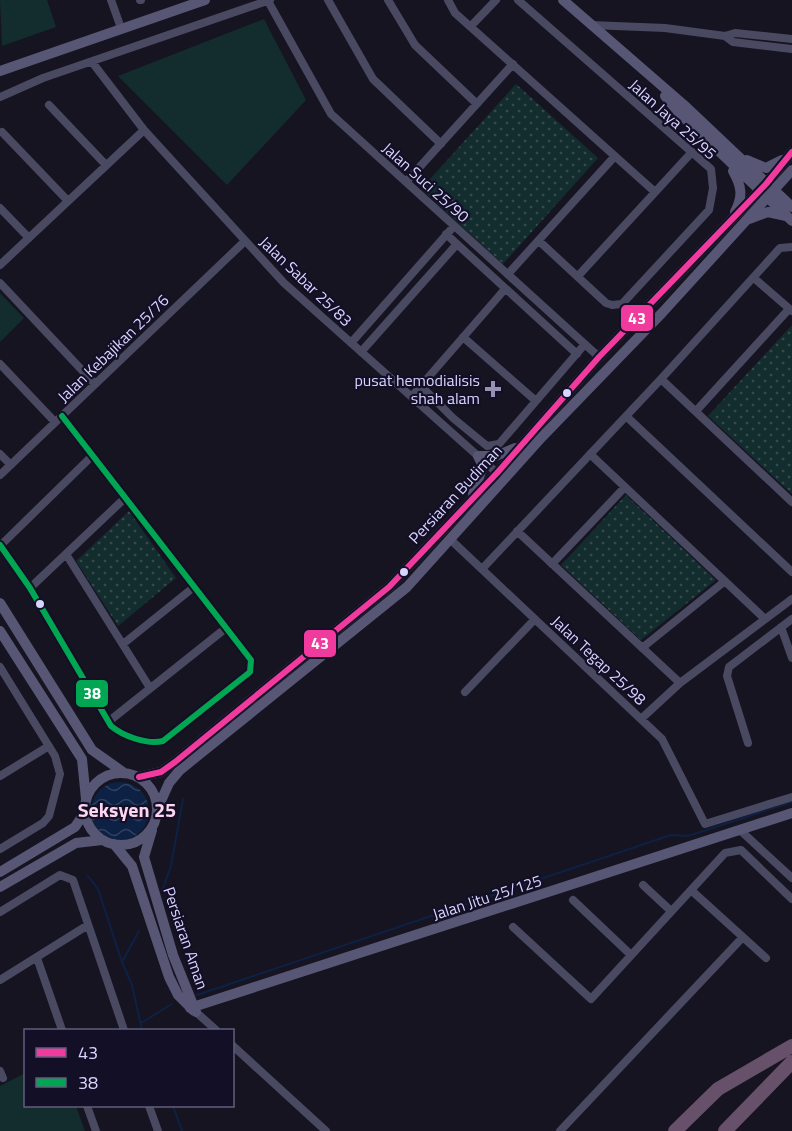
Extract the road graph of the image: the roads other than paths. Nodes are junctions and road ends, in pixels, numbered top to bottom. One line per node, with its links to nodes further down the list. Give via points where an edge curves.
1 (111, 0): 12 (street)
2 (205, 0): 12 (main road)
3 (269, 0): 16 (street); 33 (street, Jalan Suci 25/90, via 331,114)
4 (328, 0): 25 (street, via 373,79)
5 (388, 0): 21 (street, via 415,45)
6 (448, 0): 11 (street, via 455,13)
7 (496, 0): 11 (street)
8 (518, 0): 26 (street, Jalan Jaya 25/95)
9 (563, 0): 10 (main road)
10 (591, 25): 13 (street, via 666,28); 19 (main road)
11 (471, 26): 17 (street)
12 (121, 28): 18 (main road)
13 (724, 36): 14 (street, via 735,33); 15 (street, via 733,42)
14 (792, 39)
15 (792, 49)
16 (92, 62): 20 (street); 23 (street, Jalan Sabar 25/83)
17 (513, 64): 21 (street); 30 (street)
18 (0, 71)
19 (650, 78): 27 (main road); 28 (main road)
20 (0, 97)
21 (477, 104): 25 (street)
22 (50, 105): 31 (street)
23 (144, 130): 31 (street); 44 (street, Jalan Sabar 25/83)
24 (2, 132): 36 (street)
25 (441, 144): 33 (street)
26 (692, 152): 35 (street); 50 (street, Jalan Jaya 25/95, via 711,169 714,188 709,210 701,219 622,304 606,303)
27 (719, 152): 34 (main road); 39 (main road, via 734,171 741,189 742,198)
28 (731, 152): 29 (main road, via 760,168); 34 (main road)
29 (790, 154): 34 (main road)
30 (615, 156): 35 (street); 45 (street)
31 (106, 165): 36 (street)
32 (792, 172): 34 (main road); 38 (main road, via 786,189)
33 (406, 182): 41 (street, Jalan Suci 25/90)
34 (766, 191): 38 (main road); 39 (main road, Persiaran Budiman); 40 (main road, Persiaran Budiman)
35 (655, 192): 50 (street)
36 (68, 201): 43 (street)
37 (0, 208): 43 (street)
38 (791, 212): 40 (main road, via 768,212)
39 (731, 220): 54 (main road, Persiaran Budiman)
40 (745, 221): 56 (main road, Persiaran Budiman)
41 (454, 225): 42 (street); 49 (street, Jalan Suci 25/90)
42 (446, 234): 46 (street); 58 (street)
43 (29, 238): 48 (street)
44 (245, 241): 58 (street, Jalan Sabar 25/83, via 284,283); 65 (street, Jalan Kebajikan 25/76)
45 (539, 241): 49 (street); 50 (street, Jalan Jaya 25/95)
46 (457, 244): 53 (street); 60 (street)
47 (792, 247): 51 (street, via 780,248)
48 (0, 265)
49 (508, 274): 59 (street, Jalan Suci 25/90)
50 (578, 276)
51 (754, 278): 55 (street); 64 (street)
52 (0, 283): 65 (street)
53 (506, 289): 57 (street); 61 (street)
54 (650, 306): 56 (main road, via 659,303); 62 (main road, Persiaran Budiman)
55 (791, 310): 69 (street)
56 (662, 313): 73 (main road, Persiaran Budiman)
57 (463, 337): 66 (street); 68 (street)
58 (351, 343): 60 (street, Jalan Sabar 25/83)
59 (585, 344): 61 (street); 62 (street, Jalan Suci 25/90)
60 (361, 352): 67 (street, Jalan Sabar 25/83)
61 (577, 354): 68 (street)
62 (599, 357): 74 (main road, Persiaran Budiman)
63 (0, 364): 72 (street)
64 (661, 379): 69 (street); 71 (street)
65 (95, 384): 70 (street, Jalan Kebajikan 25/76)
66 (421, 386): 67 (street); 68 (street, via 487,446 499,444)
67 (412, 396): 78 (street, Jalan Sabar 25/83)
68 (536, 401)
69 (696, 411): 84 (street)
70 (62, 416): 72 (street, Jalan Kebajikan 25/76); 77 (street)
71 (626, 416): 76 (street); 92 (street)
72 (55, 422): 79 (street, Jalan Kebajikan 25/76)
73 (542, 437): 80 (main road, via 504,473); 87 (main road, Persiaran Budiman)
74 (526, 439): 78 (main road, via 509,452); 80 (main road, Persiaran Budiman)
75 (0, 454): 79 (street)
76 (590, 454): 82 (street); 86 (street)
77 (92, 456): 83 (street); 88 (street)
78 (478, 456): 80 (street, Jalan Sabar 25/83); 85 (main road, via 482,473)
79 (11, 465): 81 (street, Jalan Kebajikan 25/76)
80 (497, 473): 85 (main road, Persiaran Budiman)
81 (0, 475)
82 (625, 487): 90 (street); 93 (street)
83 (125, 498): 89 (street); 95 (street)
84 (792, 502)
85 (467, 506): 94 (main road, Persiaran Budiman)
86 (517, 531): 90 (street); 91 (street)
87 (451, 540): 91 (street, Jalan Tegap 25/98); 94 (main road, via 440,543); 121 (main road, Persiaran Budiman, via 407,587 350,636 180,770 169,783)
88 (0, 546): 96 (street)
89 (66, 554): 96 (street); 105 (street)
90 (552, 564): 106 (street)
91 (482, 569): 99 (street, Jalan Tegap 25/98)
92 (792, 572)
93 (725, 581): 100 (street); 106 (street)
94 (389, 586): 118 (main road, Persiaran Budiman, via 161,772)
95 (194, 587): 103 (street); 105 (street)
96 (30, 588): 113 (street)
97 (792, 599): 100 (street)
98 (0, 603): 116 (main road, via 92,750)
99 (535, 619): 111 (street); 112 (street, Jalan Tegap 25/98)
100 (765, 619): 109 (street)
101 (792, 619): 102 (street)
102 (781, 627): 107 (street); 114 (street, via 729,667 727,676)
103 (226, 628): 110 (street); 113 (street, via 251,660 250,672 163,741 154,743 118,732)
104 (0, 631): 120 (main road, via 82,759)
105 (123, 644): 110 (street)
106 (642, 648): 109 (street)
107 (792, 658)
108 (0, 667): 115 (street)
109 (680, 683): 112 (street)
110 (150, 688): 113 (street)
111 (465, 692)
112 (641, 719): 119 (street, Jalan Tegap 25/98, via 662,739 705,824)
113 (108, 722)
114 (748, 743)
115 (49, 746): 117 (street); 129 (street, via 60,767 49,816)
116 (123, 772): 118 (main road); 120 (main road, via 99,779)
117 (0, 776)
118 (140, 777): 121 (main road, via 153,791)
119 (792, 797)
120 (86, 800): 122 (main road)
121 (157, 810): 124 (main road)
122 (85, 812): 126 (main road, via 88,823); 131 (main road, via 75,827)
123 (792, 813): 125 (main road, Jalan Jitu 25/125)
124 (152, 827): 127 (main road, via 136,842); 147 (main road, Persiaran Aman, via 144,857 173,955)
125 (741, 831): 128 (street); 147 (main road, Jalan Jitu 25/125)
126 (102, 840): 127 (main road); 134 (main road, via 76,843)
127 (114, 844): 147 (main road, Persiaran Aman, via 132,866 169,977 178,995)
128 (758, 847): 130 (street); 132 (street)
129 (0, 849)
130 (749, 858): 135 (street, via 741,850 725,853); 136 (street)
131 (0, 872)
132 (792, 878)
133 (642, 885): 138 (street)
134 (0, 887)
135 (691, 890): 138 (street); 142 (street)
136 (792, 899)
137 (573, 900): 143 (street)
138 (672, 911): 143 (street)
139 (0, 912): 140 (street, via 60,876 67,876 73,880)
140 (88, 925): 144 (street); 149 (street)
141 (513, 927): 143 (street, via 591,999)
142 (742, 937): 145 (street); 159 (street)
143 (632, 955)
144 (37, 958): 146 (street); 148 (street)
145 (766, 958)
146 (0, 980)
147 (194, 1009): 150 (street)
148 (62, 1029)
149 (124, 1029)
150 (215, 1029)
151 (792, 1046): 160 (highway, via 718,1089)
152 (234, 1047): 158 (street)
153 (792, 1062): 161 (highway)
154 (87, 1107): 156 (street)
155 (149, 1107): 157 (street)
156 (96, 1131)
157 (158, 1131)
158 (326, 1131)
159 (560, 1131)
160 (675, 1131)
161 (725, 1131)

